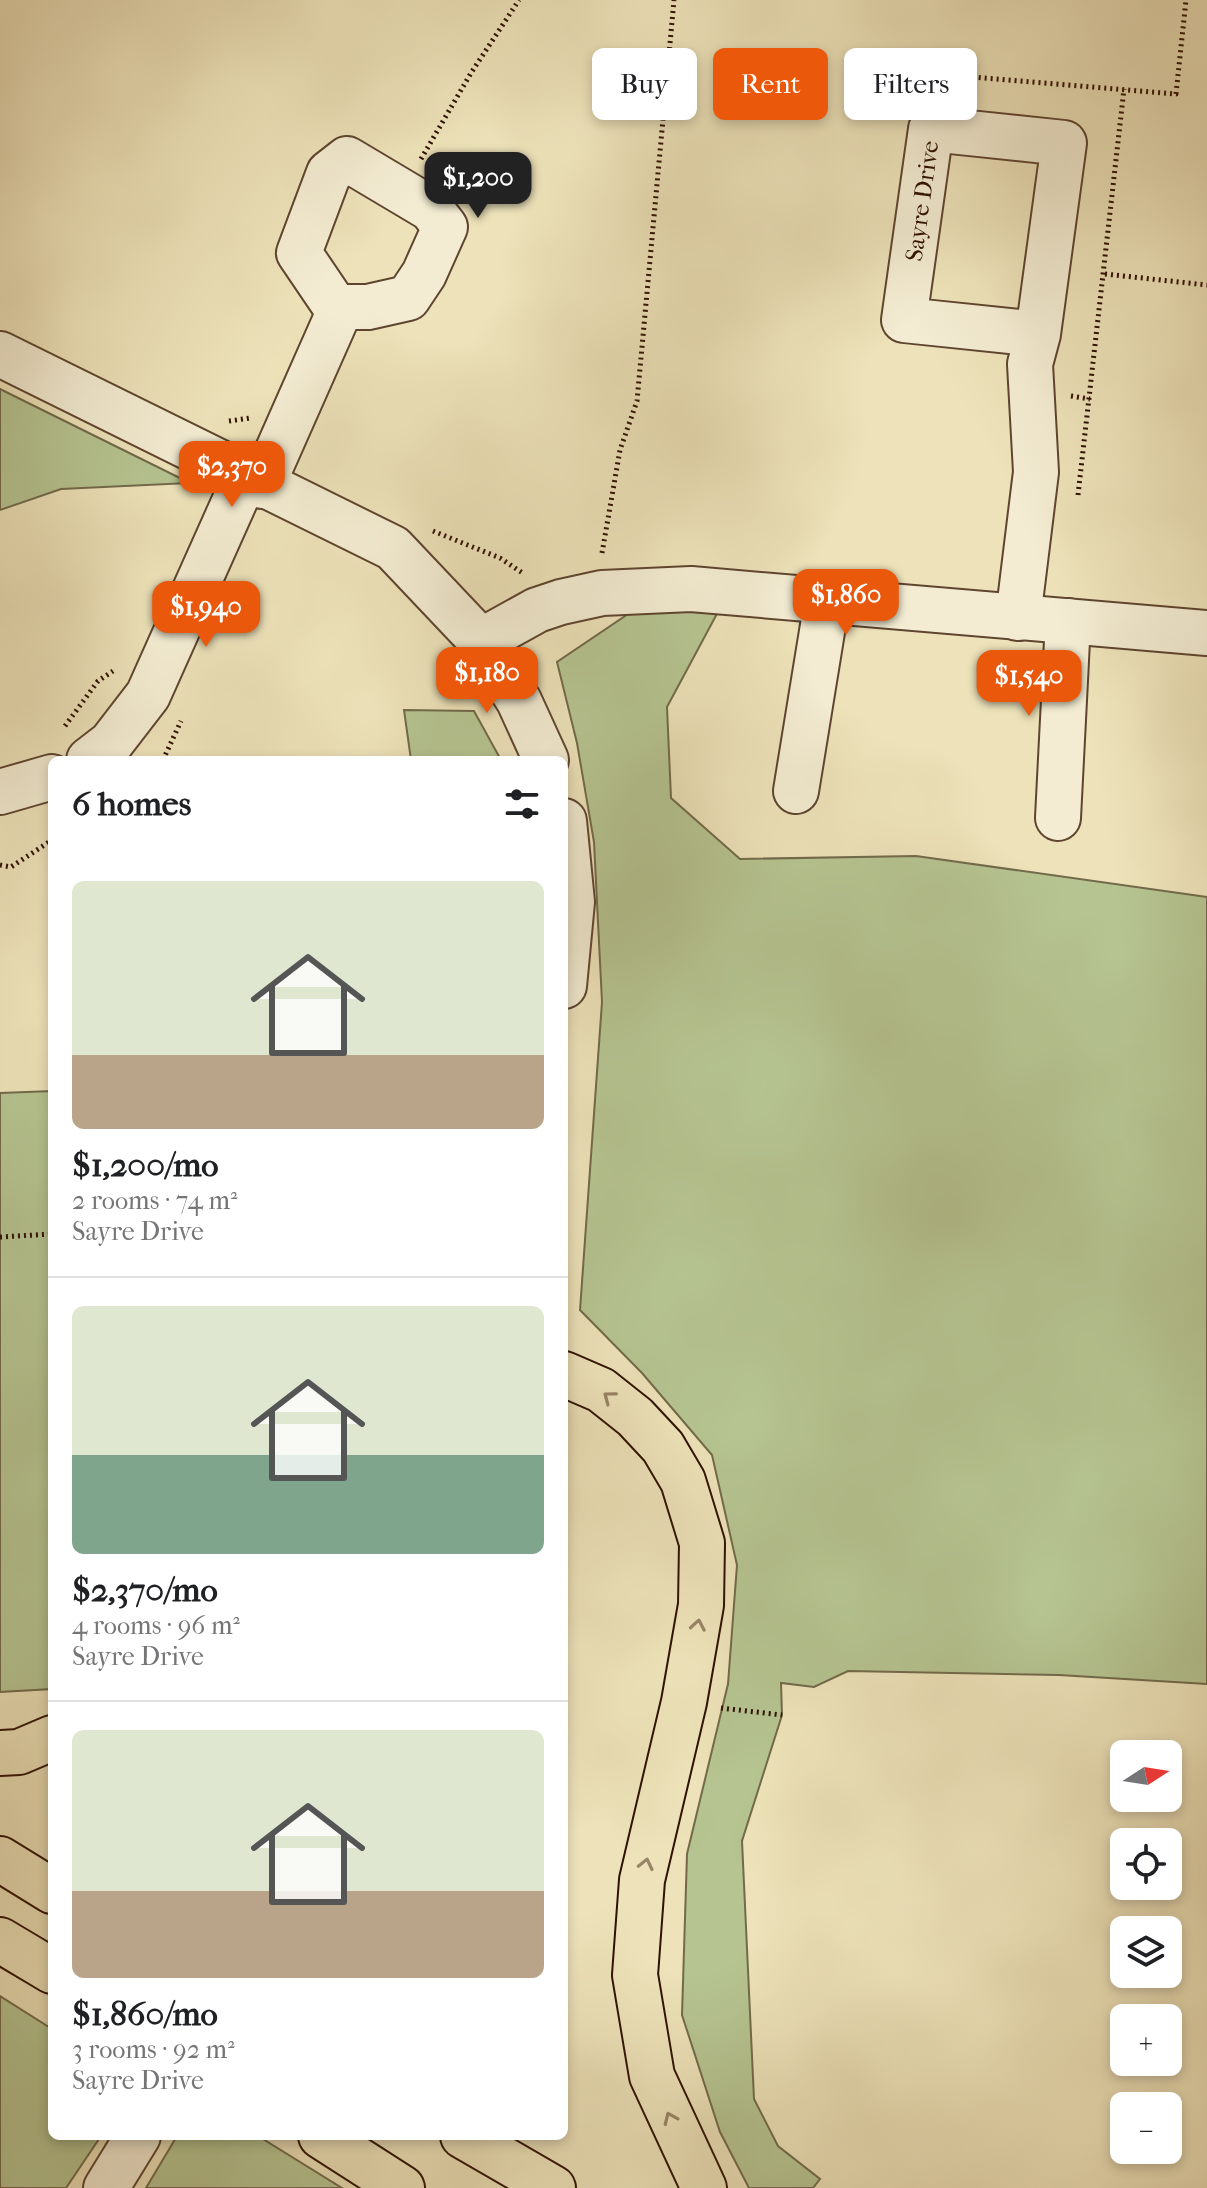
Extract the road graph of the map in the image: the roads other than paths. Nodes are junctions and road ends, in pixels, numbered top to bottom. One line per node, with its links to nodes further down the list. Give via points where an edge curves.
1 (339, 312): 4 (street)
2 (1038, 334): 2 (street, Sayre Drive, via 1064,143 931,129 904,320); 6 (street, Sayre Drive, via 1030,364 1036,472)
3 (0, 354): 4 (street)
4 (254, 482): 9 (street, via 393,548); 10 (street, via 148,695 111,743)
5 (827, 601): 6 (street); 9 (street, via 691,589 595,594 537,610); 13 (street)
6 (1018, 618): 7 (street)
7 (1068, 621): 8 (street); 15 (street)
8 (1207, 633)
9 (481, 641): 11 (street, via 519,701)
10 (94, 756)
11 (544, 756)
12 (48, 778): 14 (street)
13 (796, 791)
14 (0, 792)
15 (1058, 818)
16 (568, 862): 17 (street)
17 (568, 944)
18 (568, 1376): 31 (highway, one-way to 18, via 652,2076 635,1975 642,1880 701,1605 702,1543 683,1481 663,1447 601,1390)
19 (48, 1740): 20 (highway, via 19,1752)
20 (0, 1753)
21 (0, 1859): 22 (highway)
22 (48, 1889)
23 (0, 1940): 24 (highway)
24 (48, 1969)
25 (136, 2140): 28 (street)
26 (327, 2140): 29 (highway)
27 (470, 2140): 30 (highway)
28 (106, 2188)
29 (402, 2188)
30 (553, 2188)
31 (704, 2188)

